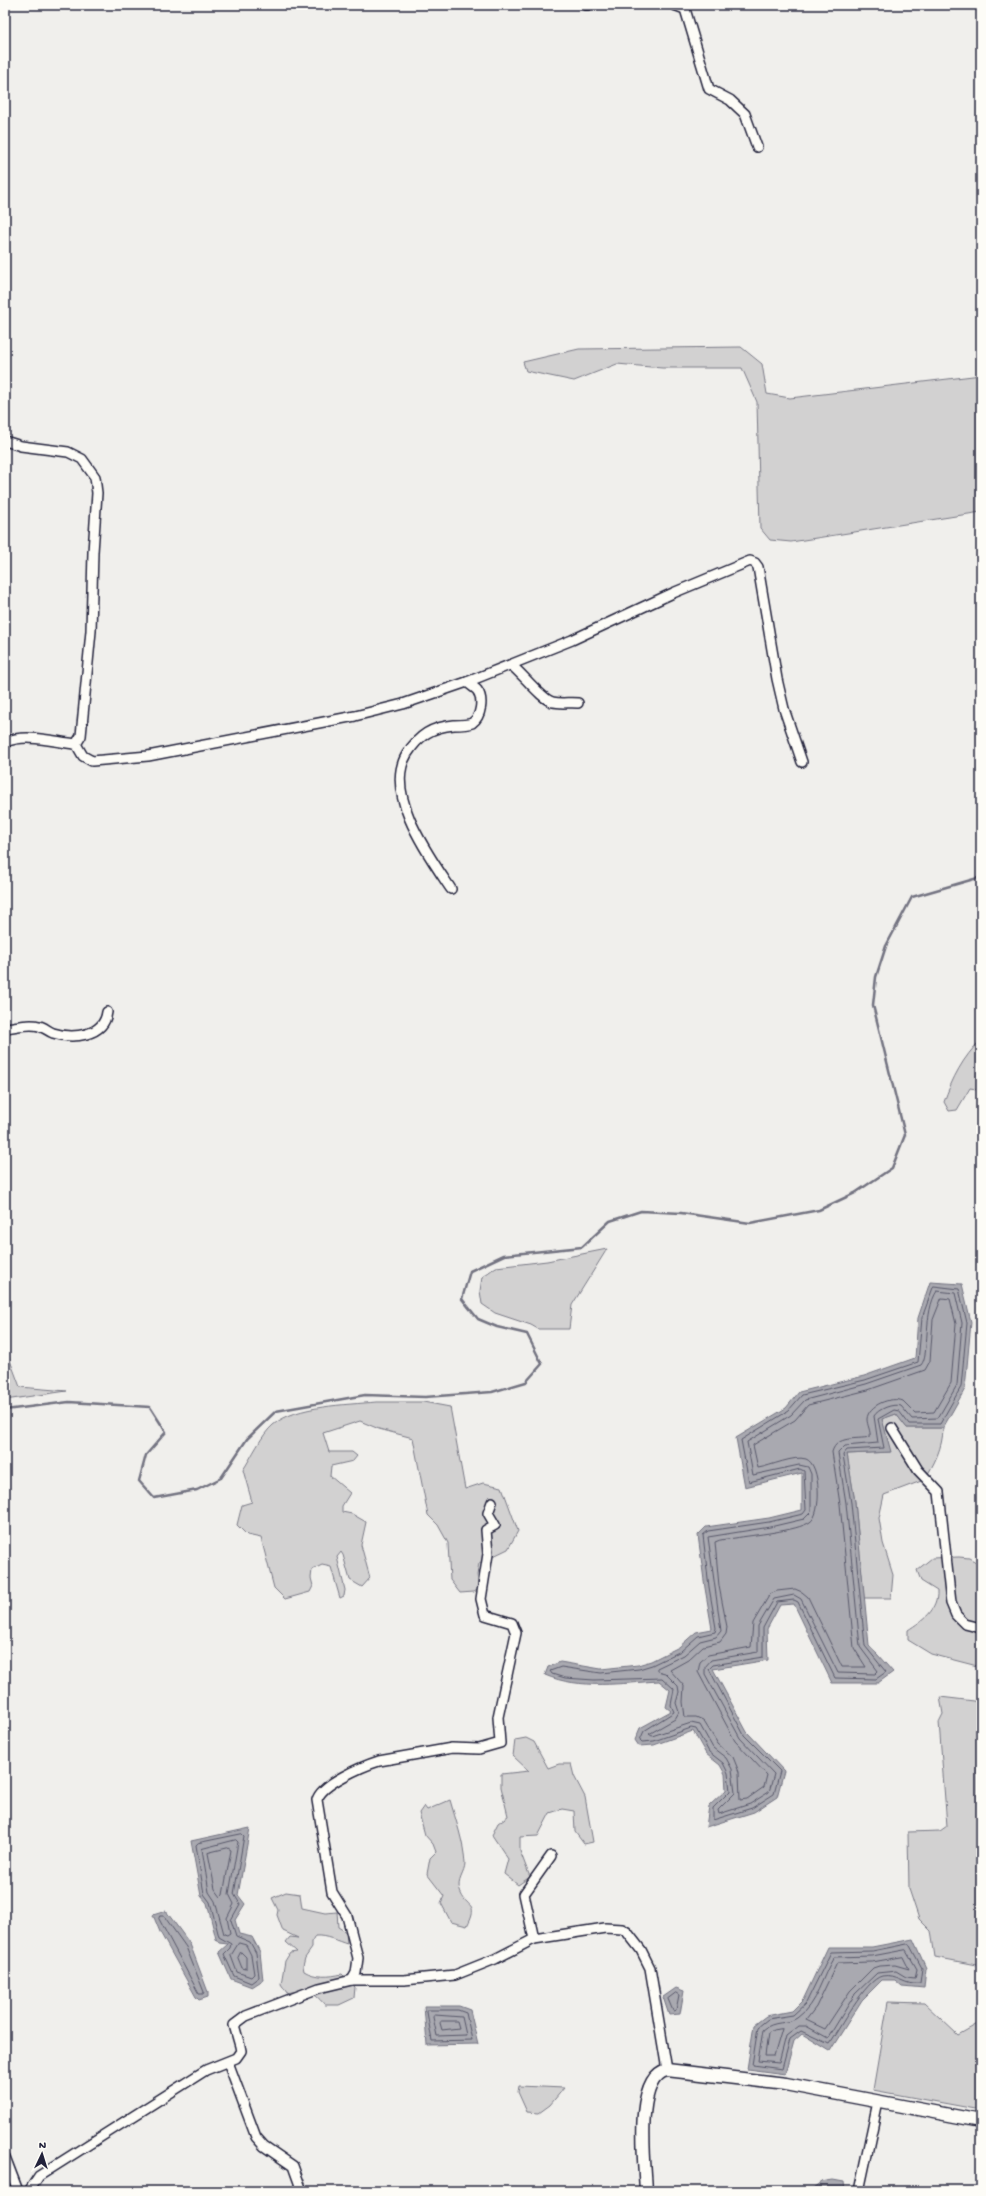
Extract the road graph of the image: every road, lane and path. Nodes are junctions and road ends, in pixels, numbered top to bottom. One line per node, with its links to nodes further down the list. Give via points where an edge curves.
1 (674, 5): 2 (street, via 683,7 687,14 710,89 730,100 746,114)
2 (757, 147)
3 (5, 441): 7 (street, via 21,446 68,452 82,459 95,477 97,493 90,645 81,736)
4 (511, 665): 5 (street); 6 (street, via 551,702); 9 (street, via 750,561 758,567 777,680)
5 (467, 682): 7 (street, via 384,709 148,756 92,761 84,756); 10 (street, via 478,691 480,697 478,717 471,724 438,726 425,733 407,753 399,775 407,810 421,844)
6 (578, 703)
7 (76, 744): 8 (street, via 23,738 12,739 6,742)
8 (5, 746)
9 (802, 762)
10 (451, 889)
11 (107, 1012): 12 (street, via 100,1026 81,1036 53,1033 40,1026)
12 (5, 1028)
13 (892, 1428): 15 (street, via 906,1454 939,1492 952,1607 965,1624)
14 (492, 1502): 18 (street, via 488,1513 495,1525 486,1530 488,1554 481,1604 485,1615 512,1623 516,1633 498,1717 500,1743 479,1750 452,1748 374,1762 325,1787 319,1793 317,1800 332,1892 347,1916 358,1958 356,1973)
15 (981, 1628)
16 (551, 1856): 17 (street, via 524,1894)
17 (534, 1939): 18 (street, via 495,1959 455,1975 404,1980); 20 (street, via 605,1928 622,1929 627,1932 641,1950 650,1968)
18 (352, 1980): 19 (street, via 311,1991 236,2022 234,2029 240,2051 236,2058)
19 (228, 2062): 25 (street, via 206,2070 39,2176); 26 (street, via 256,2137 264,2146 293,2166)
20 (667, 2070): 21 (street, via 786,2084); 27 (street, via 655,2076 647,2092 644,2113)
21 (878, 2102): 22 (street); 28 (street)
22 (981, 2121)
23 (5, 2157): 24 (street)
24 (18, 2191)
25 (29, 2191)
26 (302, 2191)
27 (646, 2191)
28 (859, 2191)

